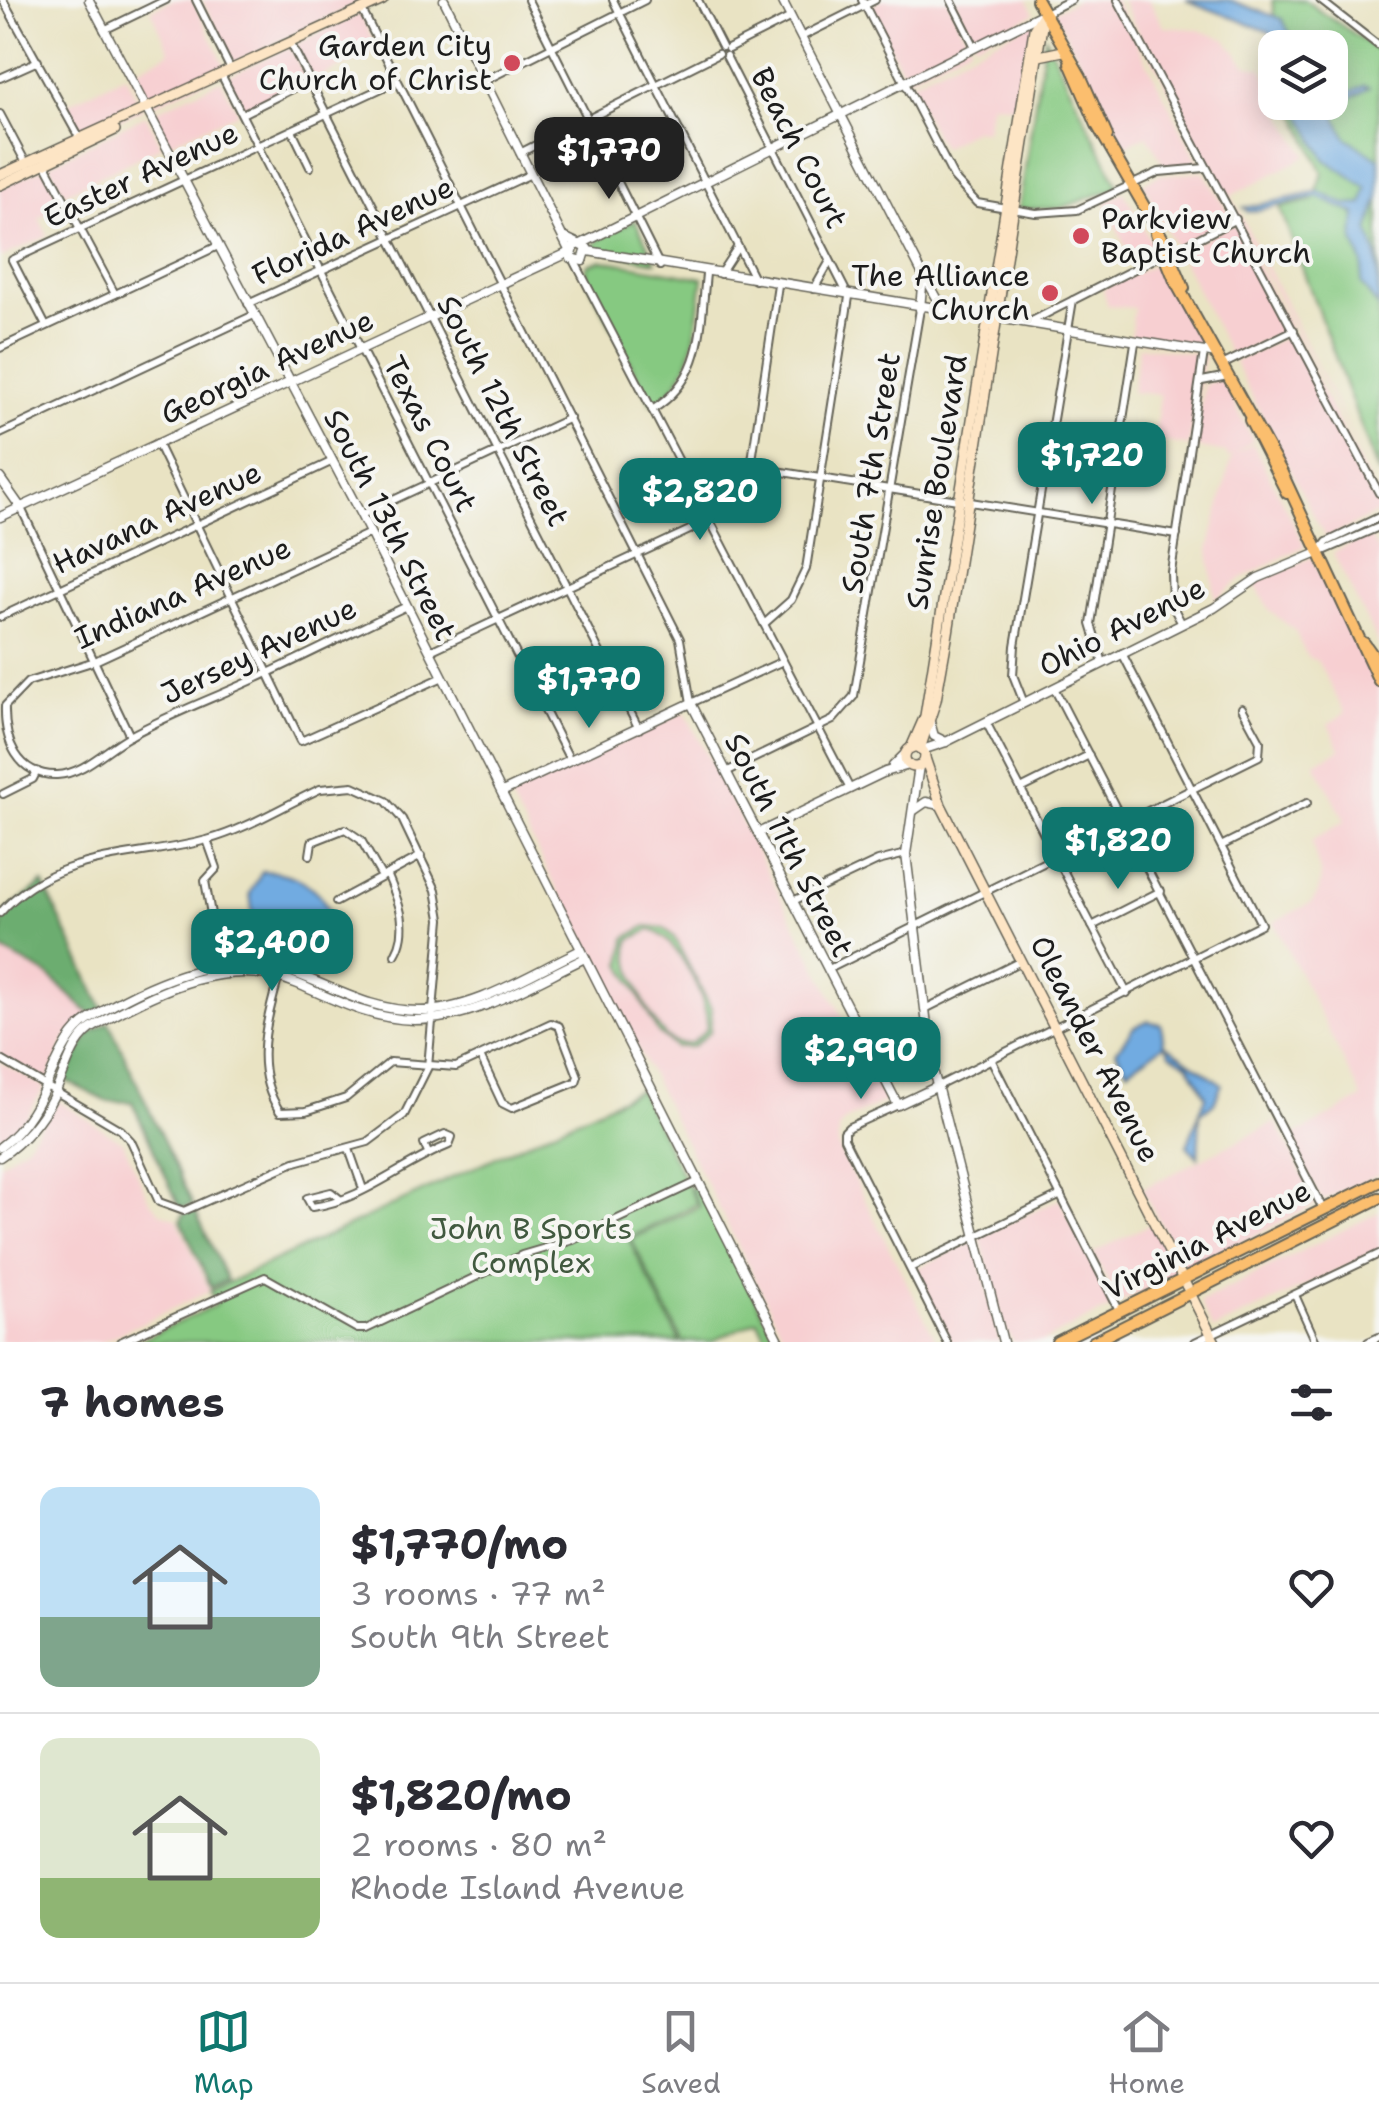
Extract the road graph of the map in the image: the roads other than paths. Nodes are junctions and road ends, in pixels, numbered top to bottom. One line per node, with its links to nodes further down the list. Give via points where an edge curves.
1 (3, 0): 32 (street)
2 (89, 0): 23 (street, South 13th Street)
3 (166, 0): 23 (street)
4 (196, 0): 33 (street, Texas Court)
5 (383, 0): 19 (main road)
6 (444, 0): 36 (street)
7 (528, 0): 27 (street)
8 (613, 0): 20 (street)
9 (645, 0): 20 (street)
10 (698, 0): 29 (street, Beach Court)
11 (782, 0): 22 (street)
12 (875, 0): 18 (street)
13 (951, 0): 28 (street)
14 (1037, 0): 21 (main road)
15 (1070, 0): 21 (street, Georgia Avenue)
16 (1118, 0): 54 (street)
17 (1320, 0): 26 (street)
18 (864, 2): 24 (street); 38 (street)
19 (362, 10): 25 (main road); 37 (street, South 11th Street)
20 (620, 13): 27 (street); 39 (street)
21 (1044, 13): 28 (street, Georgia Avenue); 30 (main road); 31 (main road, Sunrise Boulevard); 62 (main road, Sunrise Boulevard, via 1034,28)
22 (791, 17): 24 (street); 29 (street)
23 (104, 30): 40 (street, South 13th Street)
24 (801, 37): 44 (street)
25 (291, 44): 33 (main road); 35 (street, South 12th Street)
26 (1379, 46)
27 (552, 47): 36 (street); 45 (street)
28 (975, 47): 38 (street, Georgia Avenue)
29 (724, 51): 39 (street); 49 (street, Beach Court)
30 (1064, 51): 31 (main road); 60 (main road)
31 (1039, 56): 62 (main road, Sunrise Boulevard)
32 (38, 61): 34 (street); 47 (street)
33 (227, 74): 40 (main road); 42 (street, Texas Court)
34 (0, 78)
35 (310, 80): 42 (street); 43 (street, South 12th Street)
36 (484, 81): 50 (street)
37 (397, 82): 43 (street, Easter Avenue); 61 (street, South 11th Street)
38 (905, 82): 44 (street, Georgia Avenue); 62 (street, via 954,178 977,203)
39 (656, 85): 45 (street); 58 (street)
40 (147, 112): 47 (main road); 57 (street, South 13th Street)
41 (0, 114): 51 (street)
42 (242, 114): 48 (street, Texas Court)
43 (328, 114): 46 (street, Easter Avenue); 66 (street, South 12th Street)
44 (840, 114): 49 (street, Georgia Avenue); 75 (street)
45 (587, 120): 50 (street); 63 (street)
46 (292, 130): 48 (street, Easter Avenue); 53 (street)
47 (81, 142): 51 (main road); 52 (main road)
48 (258, 146): 57 (street, Easter Avenue); 73 (street, Texas Court)
49 (773, 148): 58 (street, Georgia Avenue); 71 (street, Beach Court)
50 (520, 153): 55 (street)
51 (26, 162): 56 (main road)
52 (46, 163): 59 (main road); 65 (street)
53 (310, 167)
54 (1205, 168): 60 (street, via 1164,170); 64 (street)
55 (531, 174): 61 (street, Florida Avenue); 69 (street, via 561,234)
56 (0, 175)
57 (185, 180): 65 (street, Easter Avenue); 67 (street, South 13th Street)
58 (704, 182): 63 (street, Georgia Avenue); 68 (street)
59 (0, 185)
60 (1132, 186): 62 (street, via 1078,210); 70 (main road)
61 (461, 206): 66 (street, Florida Avenue); 78 (street, South 11th Street)
62 (1010, 210): 89 (main road, Sunrise Boulevard)
63 (636, 216): 69 (street, Georgia Avenue, via 602,232); 72 (street)
64 (1236, 219): 70 (street); 92 (street)
65 (79, 228): 81 (street); 91 (street, Easter Avenue, via 12,260)
66 (390, 239): 73 (street, Florida Avenue); 88 (street, South 12th Street)
67 (218, 246): 81 (street); 84 (street, South 13th Street)
68 (737, 247): 76 (street); 77 (street)
69 (579, 253): 72 (street); 78 (street, Georgia Avenue); 101 (street, via 584,280)
70 (1166, 254): 83 (street); 98 (main road)
71 (831, 260): 80 (street, Beach Court); 82 (street, Beach Court)
72 (660, 266): 74 (street)
73 (322, 270): 84 (street, Florida Avenue); 96 (street, Texas Court)
74 (706, 274): 76 (street); 101 (street, via 694,365 674,397)
75 (923, 275): 85 (street, South 7th Street); 86 (street)
76 (719, 276): 77 (street)
77 (756, 282): 79 (street)
78 (499, 284): 88 (street, Georgia Avenue); 102 (street, South 11th Street)
79 (778, 285): 80 (street); 107 (street)
80 (812, 291): 82 (street)
81 (115, 294): 91 (street)
82 (850, 297): 85 (street); 109 (street)
83 (1072, 300): 90 (street); 93 (street)
84 (248, 304): 87 (street, South 13th Street)
85 (920, 308): 86 (street); 111 (street, South 7th Street)
86 (945, 312): 89 (street)
87 (254, 314): 99 (street, South 13th Street); 103 (street, Florida Avenue)
88 (428, 317): 96 (street, Georgia Avenue); 105 (street, South 12th Street)
89 (992, 319): 90 (street); 113 (main road, Sunrise Boulevard)
90 (1024, 324): 93 (street)
91 (46, 326): 95 (street)
92 (1294, 330): 98 (street); 112 (street)
93 (1066, 331): 94 (street); 115 (street)
94 (1135, 343): 97 (street); 120 (street)
95 (0, 348)
96 (361, 348): 99 (street, Georgia Avenue); 110 (street, Texas Court)
97 (1204, 352): 98 (street); 100 (street)
98 (1223, 365): 100 (street); 125 (main road)
99 (289, 381): 104 (street, Georgia Avenue); 106 (street, South 13th Street)
100 (1201, 381): 124 (street)
101 (652, 410): 119 (street)
102 (570, 418): 105 (street); 126 (street, South 11th Street)
103 (0, 434)
104 (157, 443): 114 (street, Georgia Avenue); 121 (street)
105 (498, 451): 110 (street); 127 (street, South 12th Street)
106 (333, 461): 116 (street, South 13th Street); 121 (street, Havana Avenue)
107 (751, 467): 109 (street); 119 (street, via 734,497)
108 (0, 478): 114 (street)
109 (820, 478): 111 (street); 133 (street, via 799,588)
110 (430, 483): 116 (street); 132 (street, Texas Court)
111 (891, 488): 113 (street); 153 (street, South 7th Street, via 858,684 843,712)
112 (1379, 493)
113 (964, 500): 115 (street); 150 (main road, Sunrise Boulevard); 157 (main road, Sunrise Boulevard)
114 (21, 508): 118 (street, Georgia Avenue); 128 (street)
115 (1037, 512): 120 (street); 147 (street, via 1014,659)
116 (361, 515): 123 (street, South 13th Street)
117 (1379, 516): 125 (street, Ohio Avenue)
118 (0, 517)
119 (707, 519): 126 (street); 133 (street)
120 (1108, 523): 124 (street); 140 (street, via 1092,624)
121 (196, 524): 128 (street, Havana Avenue); 129 (street)
122 (1379, 527): 125 (street, Ohio Avenue)
123 (370, 533): 129 (street, Indiana Avenue); 130 (street, South 13th Street)
124 (1177, 535): 134 (street, via 1170,588)
125 (1318, 553): 134 (street, Ohio Avenue, via 1258,578); 135 (main road)
126 (638, 554): 127 (street); 146 (street, South 11th Street, via 680,640)
127 (568, 586): 132 (street); 152 (street, South 12th Street)
128 (60, 588): 131 (street, Havana Avenue); 138 (street)
129 (231, 598): 138 (street, Indiana Avenue); 142 (street)
130 (407, 606): 136 (street, South 13th Street); 142 (street, Jersey Avenue)
131 (0, 617)
132 (499, 618): 136 (street); 158 (street, Texas Court)
133 (764, 624): 139 (street)
134 (1182, 624): 137 (street, Ohio Avenue)
135 (1363, 642): 141 (main road); 144 (main road)
136 (430, 651): 143 (street, South 13th Street)
137 (1122, 654): 140 (street, Ohio Avenue); 163 (street)
138 (95, 661): 148 (street, Indiana Avenue, via 28,682); 154 (street)
139 (783, 661): 146 (street); 153 (street)
140 (1102, 664): 145 (street, Ohio Avenue)
141 (1379, 664)
142 (268, 674): 143 (street, via 298,738 306,742); 154 (street, Jersey Avenue)
143 (443, 677): 164 (street, South 13th Street)
144 (1379, 681)
145 (1054, 688): 147 (street, Ohio Avenue); 156 (street)
146 (692, 703): 152 (street); 160 (street, South 11th Street)
147 (1024, 703): 151 (street, Ohio Avenue)
148 (3, 707): 159 (street, via 10,748)
149 (1242, 708): 163 (street, via 1260,741 1259,756)
150 (930, 722): 155 (street, via 934,736); 157 (main road, Sunrise Boulevard)
151 (986, 722): 155 (street, Ohio Avenue); 162 (street)
152 (639, 728): 158 (street)
153 (818, 729): 160 (street); 161 (street)
154 (130, 736): 159 (street, via 79,769)
155 (946, 742): 157 (street, Ohio Avenue)
156 (1089, 756): 162 (street); 169 (street)
157 (917, 758): 161 (street, Ohio Avenue); 167 (main road, Oleander Avenue); 168 (street)
158 (570, 760): 164 (street)
159 (37, 772): 165 (street)
160 (726, 772): 170 (street, South 11th Street)
161 (850, 789): 170 (street, Ohio Avenue)
162 (1021, 789): 176 (street)
163 (1194, 789): 169 (street); 172 (street)
164 (502, 792): 186 (street, South 13th Street)
165 (3, 794)
166 (1307, 803): 172 (street)
167 (940, 806): 168 (street, via 926,802); 178 (main road, Oleander Avenue)
168 (913, 811): 173 (street)
169 (1125, 823): 176 (street); 179 (street)
170 (758, 833): 180 (street, South 11th Street)
171 (207, 840): 175 (street, via 320,788 353,786 395,809); 182 (street, via 78,864 28,888); 183 (street, via 218,868 204,881)
172 (1223, 845): 188 (street, via 1262,924)
173 (906, 854): 180 (street); 185 (street)
174 (310, 856): 177 (street, via 312,842 345,829 362,840)
175 (421, 856): 177 (street); 194 (street, via 441,920)
176 (1056, 857): 178 (street); 184 (street)
177 (385, 876): 181 (street); 187 (street, via 402,909)
178 (986, 892): 185 (street); 189 (main road, Oleander Avenue)
179 (1161, 892): 184 (street); 188 (street)
180 (794, 901): 190 (street, South 11th Street)
181 (336, 902)
182 (0, 913)
183 (212, 925)
184 (1092, 926): 192 (street)
185 (915, 929): 190 (street); 193 (street)
186 (583, 954): 194 (street, via 493,996); 208 (street, South 13th Street)
187 (395, 955)
188 (1195, 958): 192 (street); 214 (street)
189 (1021, 961): 193 (street); 195 (main road, Oleander Avenue)
190 (828, 969): 202 (street, South 11th Street)
191 (280, 973): 194 (street, via 360,1002); 199 (street, via 260,1052 280,1112 346,1098 390,1062); 201 (street, via 238,962 202,968 124,1007 78,1034)
192 (1127, 993): 195 (street)
193 (924, 1009): 200 (street)
194 (432, 1015): 199 (street)
195 (1056, 1028): 198 (street); 218 (main road, Oleander Avenue)
196 (480, 1056): 196 (street, via 557,1022 578,1076 553,1094 512,1108 502,1102); 199 (street)
197 (0, 1059): 201 (street)
198 (992, 1061): 200 (street); 211 (street)
199 (428, 1068): 205 (street, via 404,1115)
200 (936, 1087): 202 (street); 215 (street)
201 (52, 1089): 203 (street); 205 (street, via 132,1141 159,1202 175,1211 294,1162)
202 (898, 1105): 217 (street, via 844,1132)
203 (13, 1143): 204 (street); 207 (street)
204 (0, 1147)
205 (349, 1149): 210 (street)
206 (428, 1153): 210 (street)
207 (0, 1158)
208 (699, 1181): 224 (street, via 366,1329 265,1277); 225 (street, South 13th Street)
209 (1379, 1182): 214 (main road, Virginia Avenue)
210 (363, 1188): 213 (street)
211 (1061, 1195): 215 (street); 221 (street)
212 (1379, 1198): 219 (main road, Virginia Avenue)
213 (341, 1200): 213 (street, via 331,1192 307,1198 312,1207)
214 (1324, 1210): 218 (main road, Virginia Avenue)
215 (977, 1236): 217 (street); 227 (street)
216 (1379, 1254): 220 (street)
217 (910, 1268): 226 (street)
218 (1186, 1280): 219 (main road, Oleander Avenue); 221 (main road, Virginia Avenue)
219 (1193, 1293): 223 (main road, Oleander Avenue); 229 (main road, Virginia Avenue)
220 (1294, 1295): 223 (street); 231 (street)
221 (1120, 1312): 228 (main road, Virginia Avenue)
222 (1379, 1337): 232 (street)
223 (1213, 1338): 230 (street)
224 (120, 1342)
225 (780, 1342)
226 (947, 1342)
227 (1006, 1342)
228 (1057, 1342)
229 (1094, 1342)
230 (1195, 1342)
231 (1316, 1342)
232 (1368, 1342)

